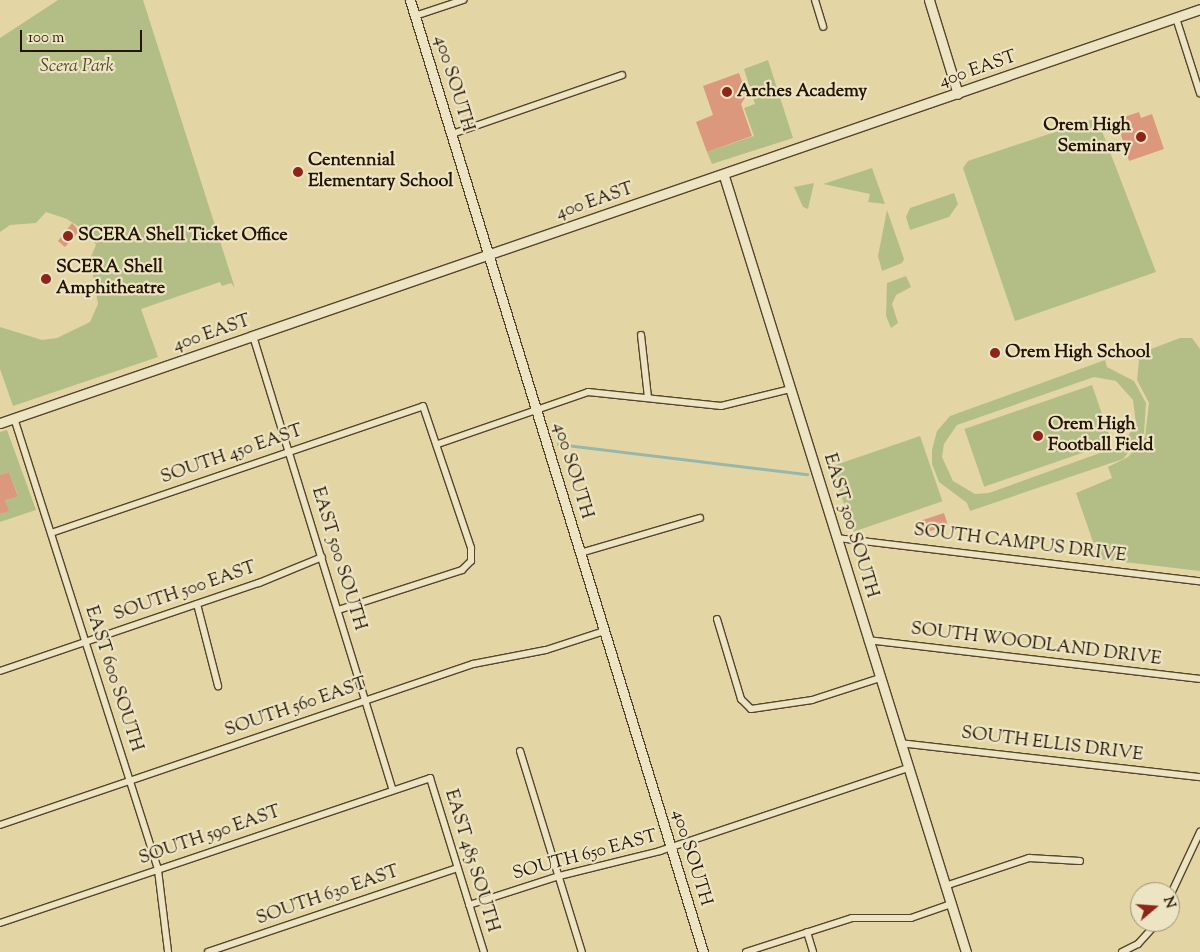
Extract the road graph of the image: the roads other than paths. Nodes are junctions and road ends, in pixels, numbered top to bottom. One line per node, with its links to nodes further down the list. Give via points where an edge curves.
1 (410, 0): 6 (street, 400 SOUTH)
2 (463, 0): 6 (street)
3 (815, 0): 8 (street)
4 (929, 0): 11 (street)
5 (1200, 9): 7 (street, 400 EAST)
6 (415, 16): 12 (street, 400 SOUTH)
7 (1176, 18): 10 (street); 11 (street, 400 EAST)
8 (823, 27)
9 (622, 75): 12 (street)
10 (1200, 93)
11 (958, 94): 13 (street, 400 EAST)
12 (452, 134): 14 (street, 400 SOUTH)
13 (724, 176): 14 (street, 400 EAST); 17 (street, EAST 300 SOUTH)
14 (489, 256): 15 (street, 400 EAST); 19 (street, 400 SOUTH)
15 (253, 336): 20 (street, 400 EAST); 23 (street, EAST 500 SOUTH)
16 (641, 336): 18 (street)
17 (790, 389): 18 (street, via 721,406); 26 (street, EAST 300 SOUTH)
18 (648, 397): 19 (street, via 588,392)
19 (536, 412): 22 (street); 27 (street, 400 SOUTH)
20 (14, 418): 21 (street, 400 EAST); 25 (street, EAST 600 SOUTH)
21 (0, 423)
22 (438, 444): 23 (street, SOUTH 450 EAST, via 423,406); 31 (street, via 471,548 471,561 462,570)
23 (288, 452): 25 (street, SOUTH 450 EAST); 28 (street, EAST 500 SOUTH)
24 (700, 518): 27 (street)
25 (51, 532): 35 (street, EAST 600 SOUTH)
26 (837, 538): 29 (street, SOUTH CAMPUS DRIVE); 34 (street, EAST 300 SOUTH)
27 (580, 553): 33 (street, 400 SOUTH)
28 (322, 557): 30 (street, SOUTH 500 EAST); 31 (street, EAST 500 SOUTH)
29 (1200, 581)
30 (197, 604): 35 (street, SOUTH 500 EAST); 39 (street)
31 (338, 610): 40 (street, EAST 500 SOUTH)
32 (717, 619): 37 (street, via 741,699 751,709 812,700)
33 (604, 631): 40 (street, SOUTH 560 EAST, via 546,650 473,664); 50 (street, 400 SOUTH)
34 (868, 640): 37 (street, EAST 300 SOUTH); 38 (street, SOUTH WOODLAND DRIVE)
35 (85, 642): 36 (street, SOUTH 500 EAST); 46 (street, EAST 600 SOUTH)
36 (0, 671)
37 (880, 678): 41 (street, EAST 300 SOUTH)
38 (1200, 679)
39 (218, 686)
40 (366, 700): 46 (street, SOUTH 560 EAST); 47 (street, EAST 500 SOUTH)
41 (900, 743): 43 (street, EAST 300 SOUTH); 45 (street, SOUTH ELLIS DRIVE)
42 (520, 752): 54 (street)
43 (908, 768): 50 (street, SOUTH 650 EAST); 56 (street, EAST 300 SOUTH)
44 (430, 778): 47 (street, SOUTH 590 EAST); 52 (street, EAST 485 SOUTH)
45 (1200, 778)
46 (129, 780): 48 (street, SOUTH 560 EAST); 53 (street, EAST 600 SOUTH)
47 (393, 790): 53 (street, SOUTH 590 EAST)
48 (0, 825)
49 (1200, 832): 55 (street)
50 (671, 848): 54 (street, SOUTH 650 EAST); 66 (street, 400 SOUTH)
51 (1080, 861): 56 (street, via 1029,858)
52 (457, 868): 58 (street, EAST 485 SOUTH); 63 (street, SOUTH 630 EAST)
53 (158, 870): 59 (street, SOUTH 590 EAST); 62 (street, EAST 600 SOUTH)
54 (558, 876): 58 (street, SOUTH 650 EAST); 65 (street)
55 (1177, 882)
56 (945, 886): 57 (street, EAST 300 SOUTH)
57 (951, 904): 60 (street, via 911,918 864,916); 69 (street)
58 (469, 905): 64 (street, EAST 485 SOUTH)
59 (0, 923)
60 (807, 932): 67 (street); 68 (street)
61 (1149, 932): 70 (street, via 1138,944)
62 (168, 952)
63 (208, 952)
64 (484, 952)
65 (582, 952)
66 (703, 952)
67 (746, 952)
68 (813, 952)
69 (966, 952)
70 (1122, 952)

